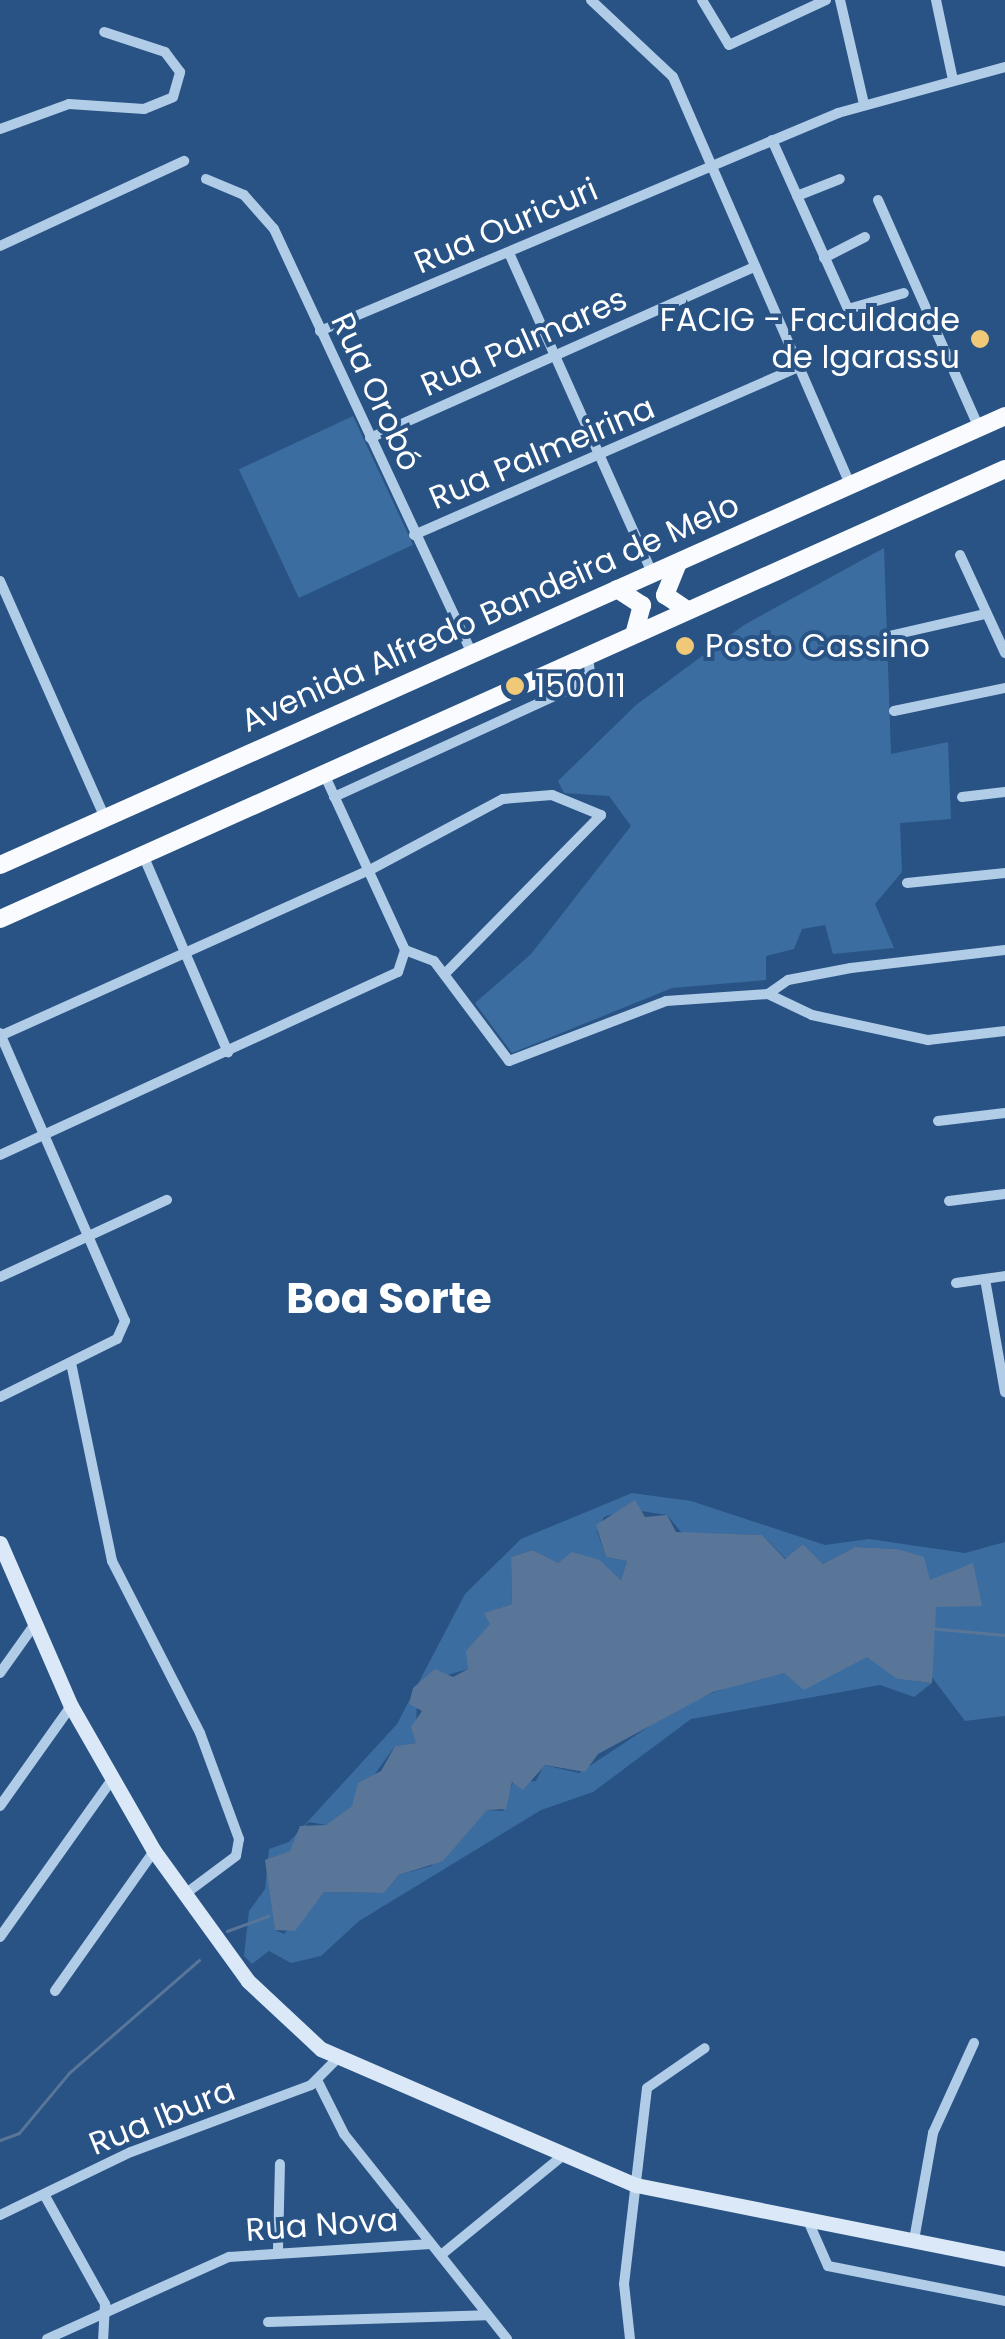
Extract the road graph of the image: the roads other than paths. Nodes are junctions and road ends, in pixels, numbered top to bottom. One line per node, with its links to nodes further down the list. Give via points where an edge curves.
1 (591, 0): 13 (street, via 668,69)
2 (702, 0): 3 (street, via 729,45)
3 (826, 0)
4 (840, 0): 9 (street)
5 (936, 0): 8 (street)
6 (104, 32): 10 (street, via 166,52 180,72 173,98 144,109 69,104)
7 (1005, 67): 8 (street, Rua Ouricuri)
8 (953, 80): 9 (street, Rua Ouricuri)
9 (864, 104): 11 (street, Rua Ouricuri)
10 (0, 130)
11 (772, 140): 13 (street, Rua Ouricuri); 16 (street)
12 (184, 160): 19 (street)
13 (710, 166): 20 (street, Rua Ouricuri); 22 (street)
14 (840, 178): 16 (street)
15 (206, 179): 24 (street, Rua Orobó, via 266,218)
16 (797, 196): 21 (street)
17 (878, 200): 28 (street)
18 (866, 237): 21 (street)
19 (0, 246)
20 (508, 253): 24 (street, Rua Ouricuri); 25 (street)
21 (824, 258): 23 (street, via 848,309)
22 (752, 268): 25 (street, Rua Palmares); 26 (street)
23 (904, 293)
24 (320, 331): 29 (street, Rua Orobó)
25 (554, 357): 29 (street, Rua Palmares); 30 (street)
26 (798, 367): 30 (street, Rua Palmeirina); 32 (street)
27 (1005, 416): 28 (highway, Avenida Alfredo Bandeira de Melo)
28 (980, 428): 32 (highway, Avenida Alfredo Bandeira de Melo)
29 (370, 438): 33 (street, Rua Orobó)
30 (599, 457): 33 (street, Rua Palmeirina); 36 (street)
31 (1002, 477): 39 (highway)
32 (851, 486): 35 (highway, Avenida Alfredo Bandeira de Melo)
33 (414, 535): 43 (street, Rua Orobó)
34 (960, 555): 40 (street)
35 (678, 563): 36 (highway, Avenida Alfredo Bandeira de Melo); 39 (highway, via 665,595)
36 (652, 574): 38 (highway, Avenida Alfredo Bandeira de Melo)
37 (0, 581): 52 (street)
38 (617, 589): 41 (highway, via 642,605); 43 (highway, Avenida Alfredo Bandeira de Melo)
39 (687, 610): 41 (highway)
40 (985, 614): 42 (street); 44 (street)
41 (634, 634): 45 (highway)
42 (888, 636)
43 (472, 653): 52 (highway, Avenida Alfredo Bandeira de Melo)
44 (1005, 653)
45 (588, 654): 48 (highway); 50 (street, via 590,674 576,686)
46 (1005, 688): 47 (street)
47 (894, 711)
48 (323, 773): 50 (street); 53 (highway)
49 (1005, 792): 51 (street)
50 (334, 797): 55 (street)
51 (962, 797)
52 (105, 818): 54 (highway, Avenida Alfredo Bandeira de Melo)
53 (143, 855): 58 (highway); 61 (street)
54 (0, 865)
55 (368, 871): 59 (street); 61 (street); 62 (street, via 503,799 552,796 601,815)
56 (1005, 873): 57 (street)
57 (908, 883)
58 (0, 919)
59 (404, 950): 62 (street); 66 (street, via 389,979)
60 (1005, 950): 63 (street, via 802,977)
61 (184, 954): 65 (street); 66 (street)
62 (445, 974): 63 (street, via 492,1049 515,1062 666,1001)
63 (768, 994): 64 (street, via 812,1015 928,1040)
64 (1005, 1032)
65 (0, 1034): 69 (street)
66 (228, 1052): 69 (street)
67 (1005, 1113): 68 (street)
68 (938, 1122)
69 (44, 1135): 70 (street); 74 (street)
70 (0, 1155)
71 (1005, 1194): 73 (street)
72 (167, 1200): 74 (street)
73 (949, 1201)
74 (88, 1235): 76 (street); 80 (street, via 124,1328)
75 (1005, 1276): 77 (street)
76 (0, 1277)
77 (984, 1279): 78 (street); 79 (street)
78 (956, 1284)
79 (1002, 1349): 81 (street)
80 (70, 1363): 82 (street); 90 (street, via 112,1561 200,1734 239,1839 236,1856)
81 (1005, 1392)
82 (0, 1398)
83 (1, 1546): 84 (main road)
84 (35, 1624): 85 (street); 86 (main road)
85 (0, 1673)
86 (71, 1706): 87 (main road); 88 (street)
87 (110, 1781): 89 (main road); 91 (street)
88 (0, 1806)
89 (154, 1850): 90 (main road); 92 (street)
90 (185, 1894): 95 (main road, via 269,2005)
91 (0, 1938)
92 (55, 1991)
93 (974, 2043): 103 (street, via 936,2123)
94 (705, 2048): 99 (street, via 648,2084)
95 (337, 2059): 96 (street); 97 (main road)
96 (318, 2082): 100 (street, Rua Ibura, via 130,2152); 104 (street, via 332,2117)
97 (560, 2158): 99 (main road); 106 (street)
98 (280, 2164): 105 (street)
99 (636, 2186): 102 (main road); 115 (street, via 624,2284)
100 (46, 2196): 101 (street, Rua Ibura); 109 (street)
101 (0, 2215)
102 (809, 2223): 103 (main road); 108 (street, via 816,2256 828,2266)
103 (914, 2240): 107 (main road)
104 (431, 2244): 105 (street, Rua Nova); 106 (street)
105 (278, 2250): 109 (street, Rua Nova, via 220,2260)
106 (441, 2255): 110 (street)
107 (1005, 2258)
108 (1005, 2301)
109 (108, 2310): 112 (street, Rua Nova); 113 (street)
110 (486, 2315): 111 (street); 114 (street)
111 (268, 2322)
112 (47, 2339)
113 (104, 2339)
114 (506, 2339)
115 (630, 2339)

